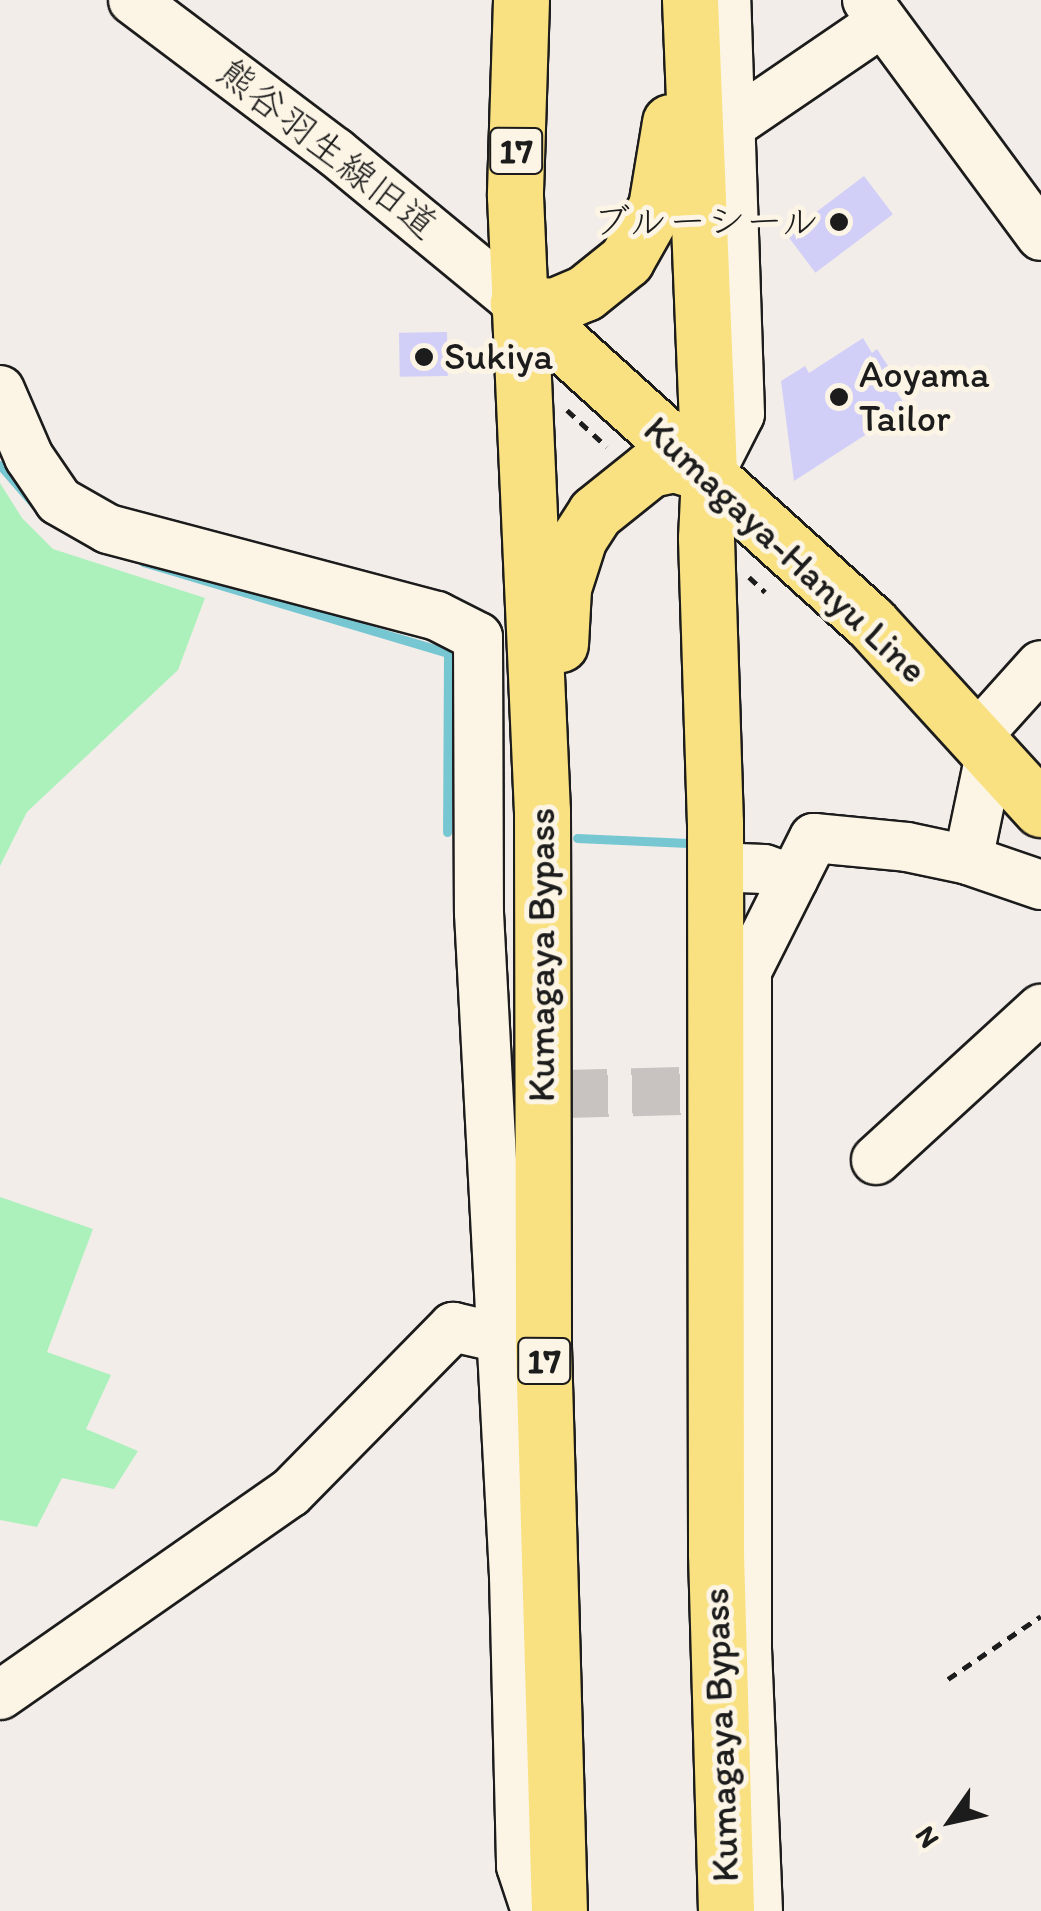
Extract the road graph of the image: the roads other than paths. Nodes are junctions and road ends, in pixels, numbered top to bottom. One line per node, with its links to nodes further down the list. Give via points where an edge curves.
1 (133, 0): 8 (street, 熊谷羽生線旧道, via 335,152)
2 (521, 0): 8 (main road, Kumagaya Bypass / 17)
3 (687, 0): 8 (main road, via 664,176 641,238 626,260 585,293 554,306); 10 (main road, Kumagaya Bypass)
4 (726, 0): 6 (street)
5 (874, 12): 6 (street); 7 (street)
6 (730, 126): 10 (street, via 740,414)
7 (1041, 236)
8 (518, 303): 10 (main road, Kumagaya-Hanyu Line); 14 (main road, Kumagaya Bypass / 17)
9 (0, 390): 21 (street, via 29,456 59,501 108,529 437,616 478,636 479,913)
10 (708, 475): 12 (main road, Kumagaya-Hanyu Line, via 871,624); 14 (main road, via 674,464 650,469 595,514 580,538 563,588); 16 (main road, Kumagaya Bypass)
11 (1041, 666): 12 (street)
12 (985, 743): 13 (main road, Kumagaya-Hanyu Line); 15 (street)
13 (1041, 809)
14 (542, 811): 21 (main road, Kumagaya Bypass / 17)
15 (968, 860): 17 (street, via 814,838); 18 (street)
16 (714, 867): 17 (street, via 764,869); 25 (main road, Kumagaya Bypass, via 716,1553)
17 (793, 879): 26 (street, via 747,971 747,1644)
18 (1041, 885)
19 (1041, 1008): 20 (street)
20 (876, 1160)
21 (521, 1342): 22 (street, via 453,1327 290,1492); 23 (street, via 514,1576 520,1866); 24 (main road, Kumagaya Bypass / 17)
22 (0, 1695)
23 (536, 1911)
24 (560, 1911)
25 (726, 1911)
26 (758, 1911)

